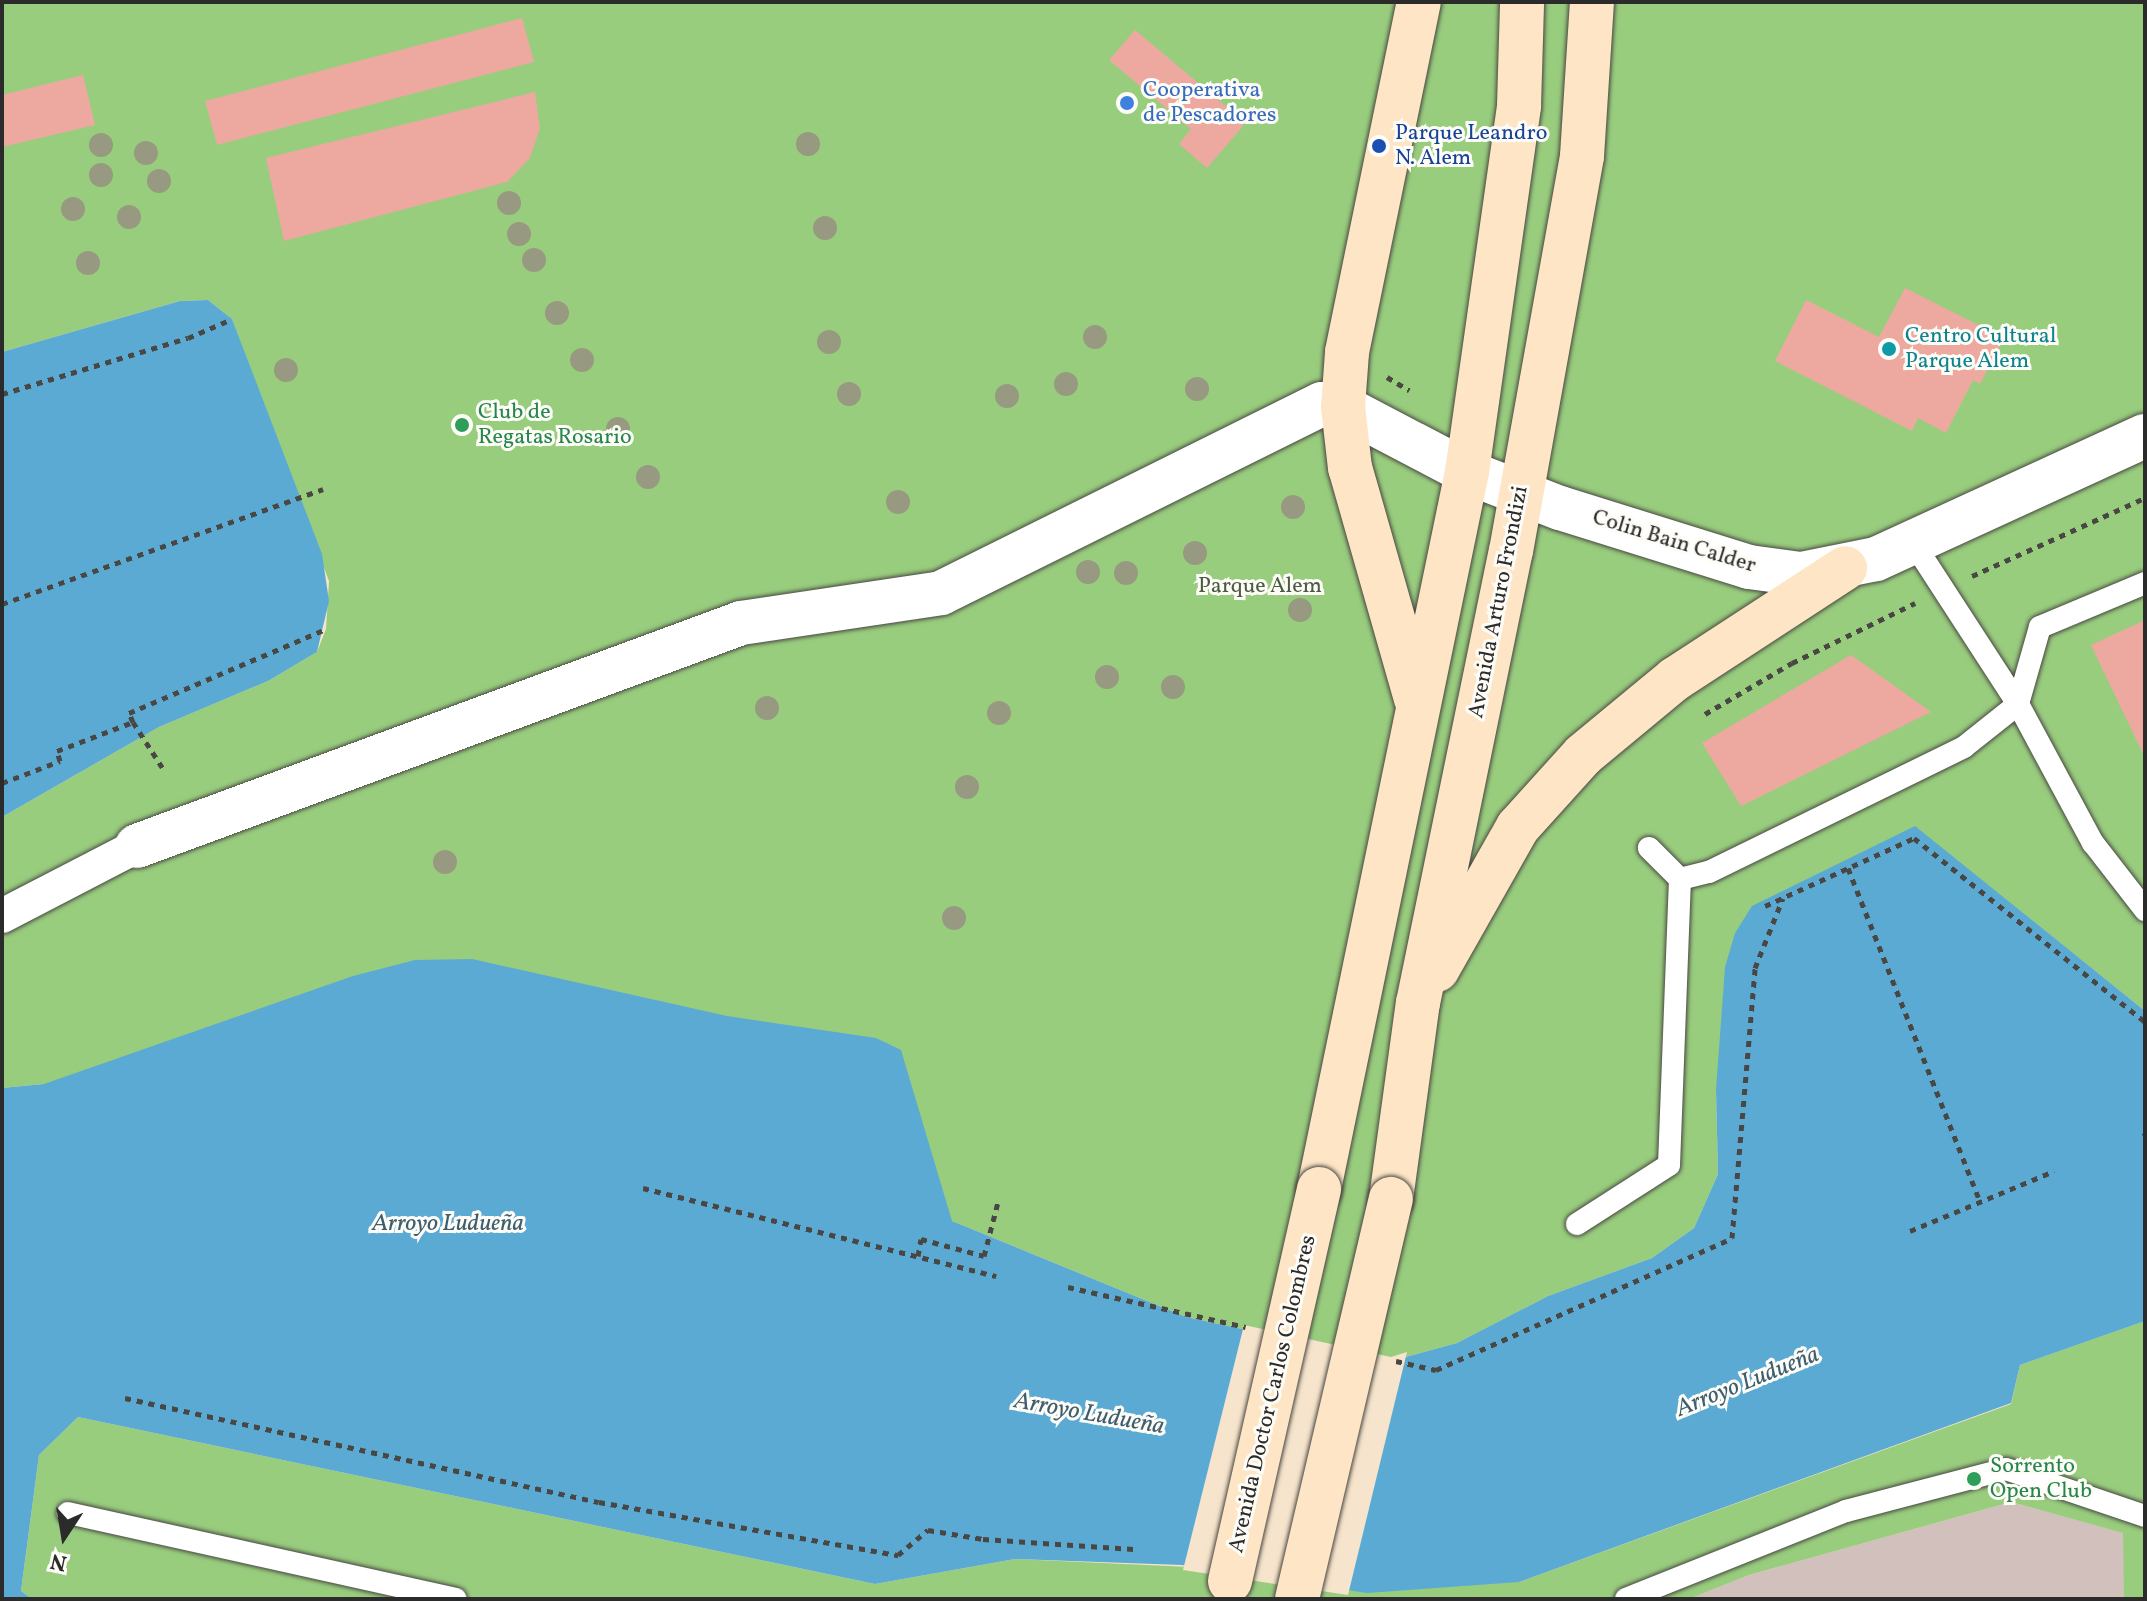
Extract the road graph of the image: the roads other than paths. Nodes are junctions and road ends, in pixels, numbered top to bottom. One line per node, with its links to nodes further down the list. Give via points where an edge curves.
1 (1419, 2): 4 (main road, via 1347,352)
2 (1522, 2): 6 (main road, via 1519,106)
3 (1592, 2): 7 (main road, Avenida Arturo Frondizi, via 1582,156)
4 (1343, 407): 6 (street, Colin Bain Calder); 11 (main road, via 1350,468); 13 (street, via 1322,404 941,593 741,623)
5 (2145, 436): 8 (street, Colin Bain Calder)
6 (1467, 472): 7 (street, Colin Bain Calder); 11 (main road)
7 (1520, 493): 9 (street, Colin Bain Calder, via 1749,567 1801,574); 18 (main road, Avenida Arturo Frondizi)
8 (1914, 544): 9 (street, Colin Bain Calder); 12 (lane)
9 (1845, 568): 18 (main road, via 1675,679 1583,755 1518,827)
10 (2145, 583): 12 (lane, via 2040,627)
11 (1417, 703): 23 (main road, Avenida Doctor Carlos Colombres, bridge, via 1319,1189)
12 (2018, 704): 15 (lane, via 1964,747 1709,872); 16 (lane, via 2093,843)
13 (137, 846): 17 (street)
14 (1649, 848): 15 (lane)
15 (1680, 879): 19 (lane, via 1669,1165)
16 (2145, 910)
17 (2, 916)
18 (1418, 1003): 24 (main road, Avenida Arturo Frondizi, bridge, via 1391,1199)
19 (1577, 1224)
20 (68, 1513): 22 (lane)
21 (2145, 1516): 25 (lane, via 2006,1469 1846,1511)
22 (456, 1599)
23 (1225, 1599)
24 (1297, 1599)
25 (1626, 1599)

